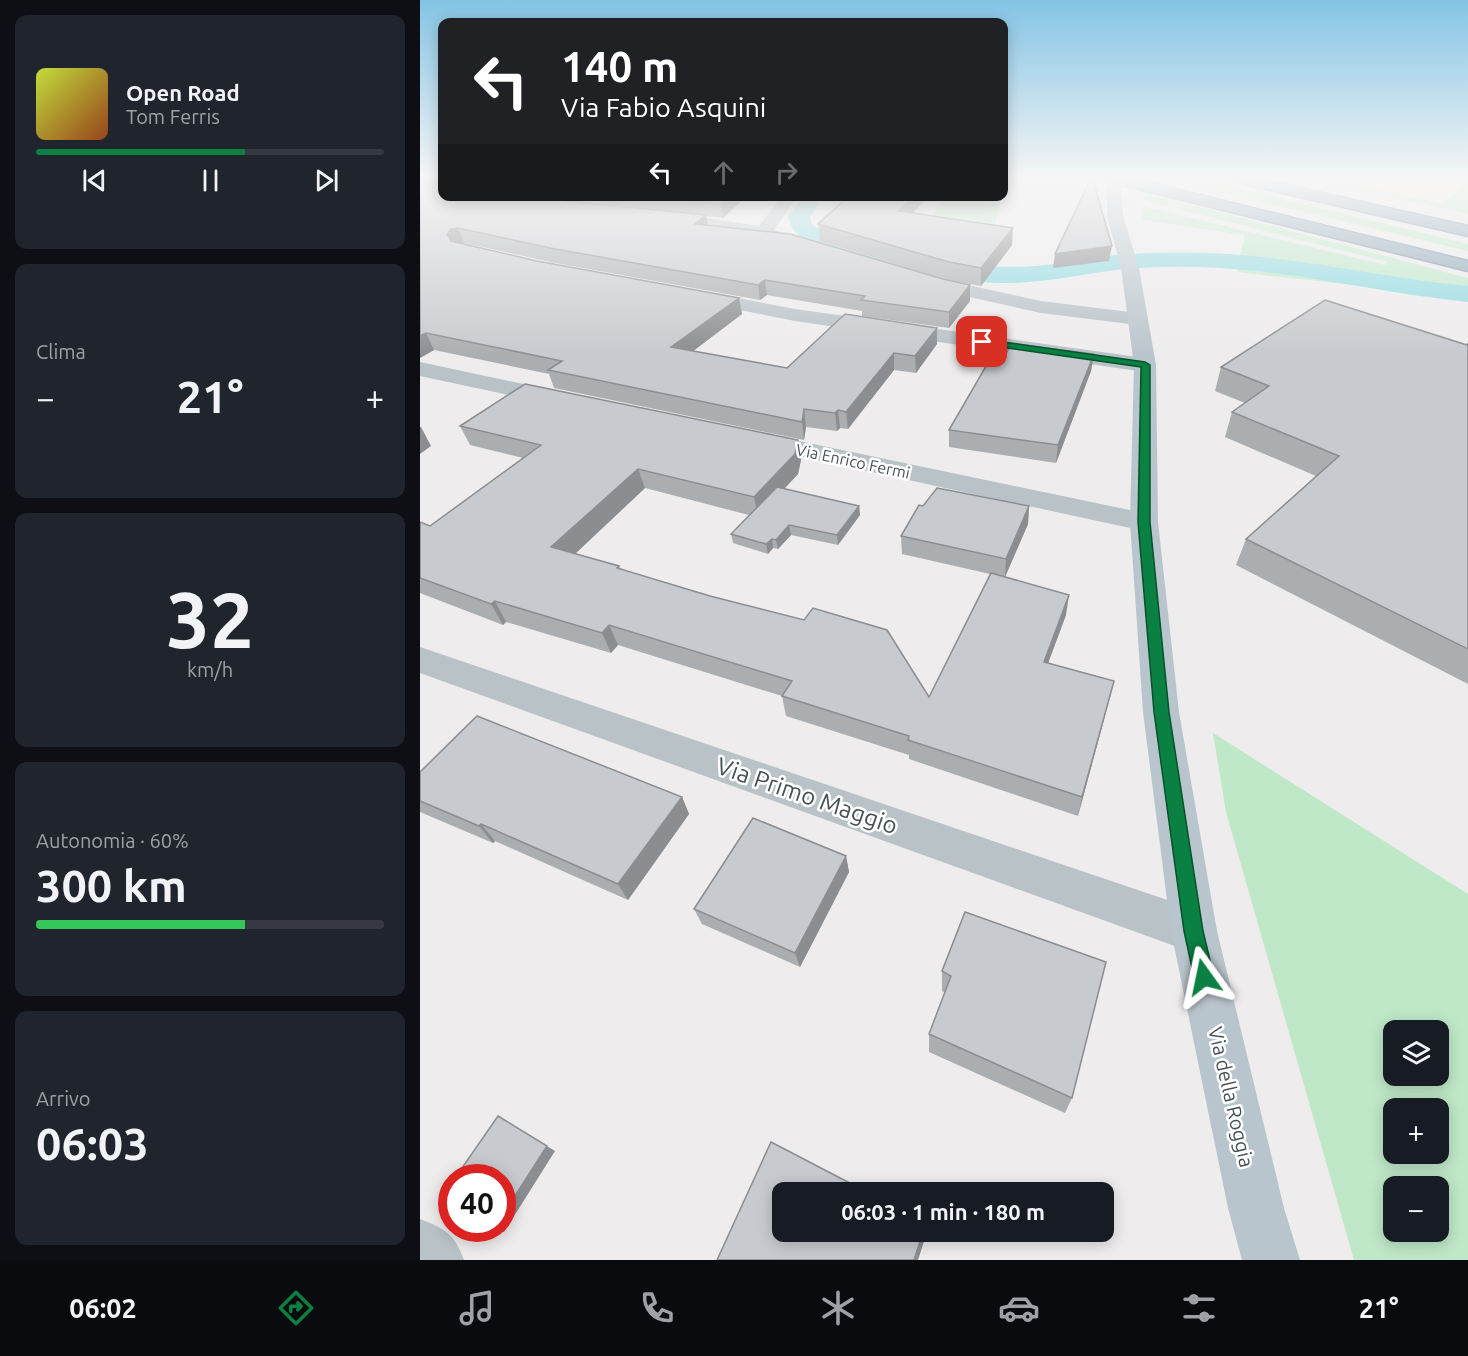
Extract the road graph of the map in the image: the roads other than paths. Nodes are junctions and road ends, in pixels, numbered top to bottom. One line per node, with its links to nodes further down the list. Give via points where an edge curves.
1 (785, 239): 5 (street)
2 (1121, 239): 10 (street, Via della Roggia)
3 (1354, 239): 7 (highway)
4 (1404, 239): 6 (highway)
5 (820, 250)
6 (1468, 254)
7 (1468, 266)
8 (910, 277): 10 (street, via 1041,307)
9 (678, 293): 11 (street, via 795,315)
10 (1138, 319): 11 (street, Via della Roggia)
11 (1145, 365): 15 (street, Via della Roggia)
12 (420, 369): 13 (street)
13 (584, 404)
14 (735, 436): 15 (street, Via Enrico Fermi)
15 (1144, 522): 17 (street, Via della Roggia, via 1161,712)
16 (420, 660): 17 (street, Via Primo Maggio)
17 (1194, 931): 20 (street, Via della Roggia)
18 (420, 1248): 19 (street)
19 (435, 1260)
20 (1271, 1260)

